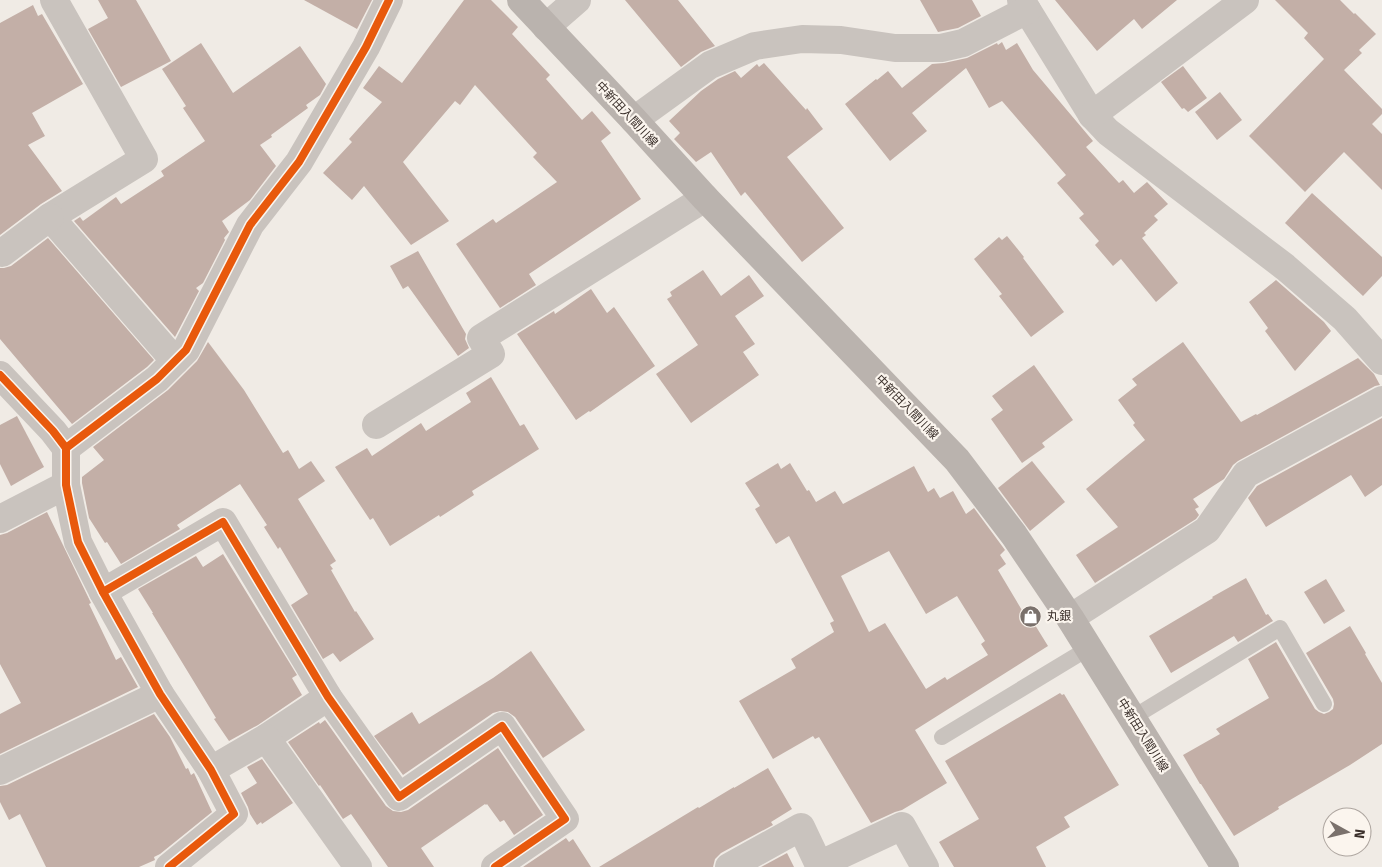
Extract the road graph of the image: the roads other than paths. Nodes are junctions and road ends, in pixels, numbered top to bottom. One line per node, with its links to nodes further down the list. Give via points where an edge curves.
1 (54, 0): 11 (street, via 144,159)
2 (389, 0): 13 (street, via 366,47 299,162 250,225 186,350)
3 (521, 0): 7 (main road, 中新田入間川線)
4 (577, 0): 7 (street)
5 (1245, 0): 8 (street)
6 (1024, 5): 8 (street); 9 (street, via 963,43 941,48 895,48 841,40 802,39 755,46 710,65)
7 (546, 27): 9 (main road, 中新田入間川線)
8 (1092, 116): 14 (street, via 1108,132 1285,267 1345,319)
9 (634, 120): 10 (main road, 中新田入間川線)
10 (705, 198): 17 (street, via 481,338 491,354); 22 (main road, 中新田入間川線, via 957,460 1014,535)
11 (50, 217): 12 (street); 13 (street)
12 (2, 253)
13 (176, 360): 18 (street, via 157,379)
14 (1382, 360)
15 (0, 375): 18 (street)
16 (1382, 400): 22 (street, via 1246,474 1207,530)
17 (376, 425)
18 (66, 448): 19 (street)
19 (66, 485): 20 (street); 21 (street, via 78,542)
20 (0, 519)
21 (103, 592): 24 (street); 25 (street, via 223,522)
22 (1070, 618): 23 (main road, 中新田入間川線)
23 (1089, 648): 27 (main road, 中新田入間川線); 28 (lane)
24 (160, 694): 30 (street); 31 (street)
25 (328, 697): 29 (street); 34 (street, via 400,797 502,726 565,819)
26 (1324, 704): 27 (lane, via 1280,628)
27 (1132, 718): 37 (main road, 中新田入間川線)
28 (942, 737)
29 (266, 738): 30 (street); 33 (street)
30 (211, 770): 32 (street, via 234,814)
31 (0, 771)
32 (169, 867)
33 (358, 867)
34 (495, 867)
35 (729, 867): 36 (street, via 801,828 819,865 902,826)
36 (925, 867)
37 (1225, 867)

